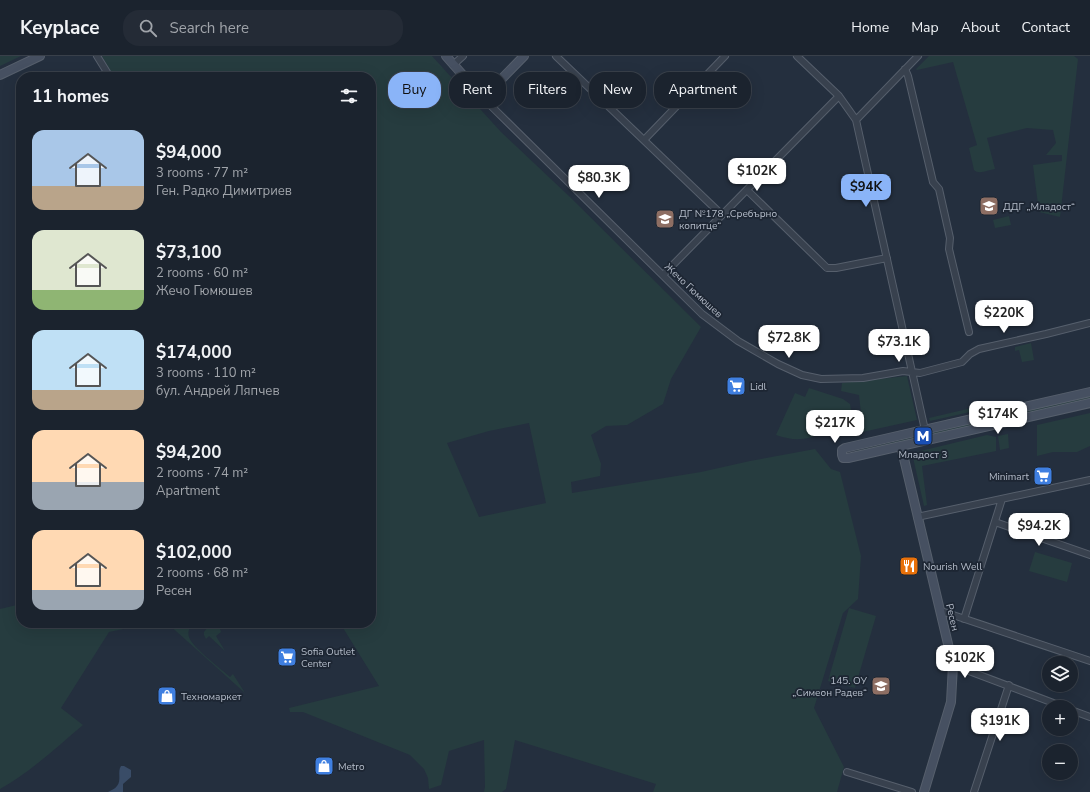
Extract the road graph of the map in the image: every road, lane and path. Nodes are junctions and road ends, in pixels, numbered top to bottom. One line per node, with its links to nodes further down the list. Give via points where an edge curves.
1 (40, 56): 15 (street)
2 (97, 56): 12 (street)
3 (446, 56): 10 (street, Жечо Гюмюшев)
4 (463, 56): 10 (street)
5 (524, 56): 14 (street)
6 (556, 56): 19 (street)
7 (725, 56): 19 (street)
8 (797, 56): 16 (street)
9 (918, 56): 11 (street)
10 (453, 65): 13 (street, Жечо Гюмюшев)
11 (905, 69): 18 (street); 25 (street, via 933,182 939,189 950,238 949,249)
12 (107, 72)
13 (459, 72)
14 (506, 74)
15 (0, 75)
16 (839, 96): 18 (street); 20 (street)
17 (493, 108): 23 (street, Жечо Гюмюшев)
18 (856, 120): 22 (street)
19 (644, 140): 21 (street)
20 (747, 190): 21 (street); 22 (street, via 827,268)
21 (722, 215): 23 (street)
22 (887, 258): 26 (street)
23 (663, 275): 26 (street, Жечо Гюмюшев, via 702,314 738,341 802,375 839,380)
24 (1090, 323): 26 (street, Жечо Гюмюшев, via 979,349 962,362 920,373)
25 (969, 332)
26 (912, 372): 29 (street)
27 (1090, 392): 29 (street)
28 (1090, 403): 30 (street)
29 (925, 430): 30 (street, via 845,448 842,455 846,459)
30 (901, 446): 33 (street, Ресен)
31 (1090, 480): 32 (street)
32 (1002, 499): 33 (street); 34 (street)
33 (917, 517): 36 (street, Ресен)
34 (995, 522): 35 (street); 37 (street)
35 (1090, 555)
36 (941, 611): 37 (street); 39 (street, Ресен)
37 (964, 619): 38 (street)
38 (1090, 661)
39 (953, 665): 40 (street); 46 (street, Ресен, via 951,702)
40 (1009, 686): 41 (street); 47 (street)
41 (1046, 700)
42 (1078, 713): 43 (street)
43 (1090, 717)
44 (847, 772): 45 (street)
45 (912, 792)
46 (924, 792)
47 (974, 792)

